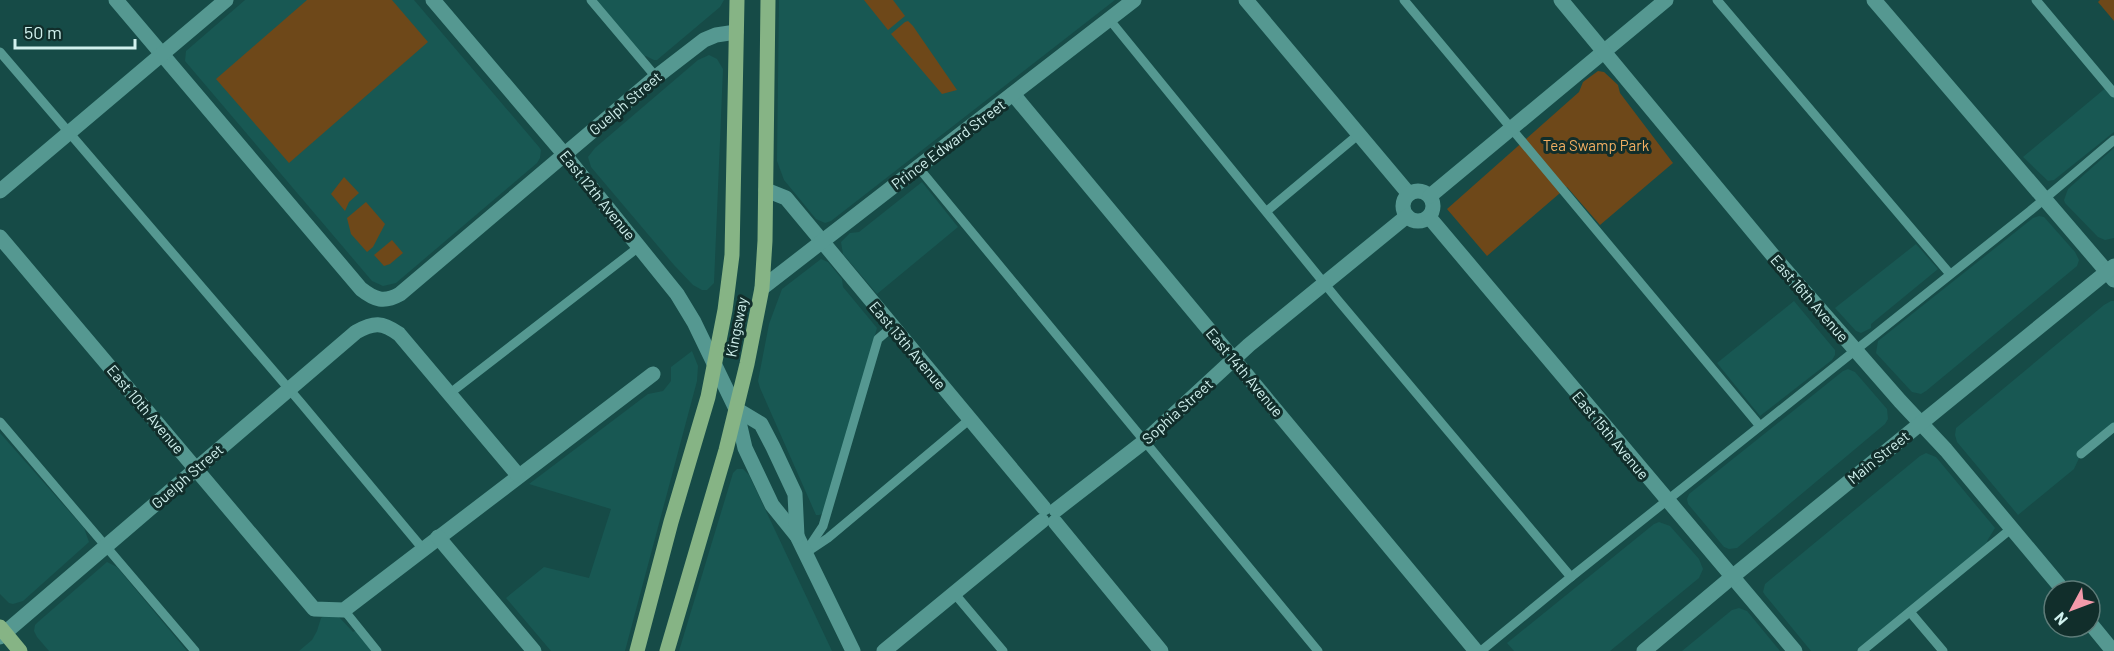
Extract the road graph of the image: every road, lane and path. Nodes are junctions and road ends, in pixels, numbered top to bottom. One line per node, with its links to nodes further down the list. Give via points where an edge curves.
1 (116, 0): 19 (street)
2 (226, 0): 19 (street)
3 (433, 0): 27 (street, East 12th Avenue)
4 (591, 0): 20 (lane)
5 (737, 0): 16 (main road, Kingsway)
6 (768, 0): 29 (main road, Kingsway)
7 (1134, 0): 15 (street, Prince Edward Street)
8 (1246, 0): 25 (street)
9 (1404, 0): 23 (lane)
10 (1561, 0): 18 (street, East 16th Avenue)
11 (1666, 0): 18 (street)
12 (1717, 0): 41 (lane)
13 (1874, 0): 33 (street)
14 (2036, 0): 21 (lane)
15 (1109, 19): 22 (street, Prince Edward Street); 34 (lane)
16 (736, 32): 20 (street, Guelph Street, via 704,40); 47 (main road, Kingsway, via 732,255)
17 (0, 52): 24 (lane)
18 (1605, 53): 23 (street); 45 (street, East 16th Avenue)
19 (162, 55): 24 (street); 27 (street, Guelph Street, via 361,289 382,300 400,294)
20 (656, 77): 27 (street, Guelph Street)
21 (2114, 93)
22 (1013, 94): 28 (street, Prince Edward Street); 46 (street, East 14th Avenue)
23 (1512, 129): 32 (street); 55 (lane)
24 (70, 133): 30 (street); 49 (lane)
25 (1359, 134): 31 (street); 34 (lane)
26 (2114, 140): 33 (lane)
27 (564, 154): 39 (street, East 12th Avenue)
28 (918, 167): 38 (street, Prince Edward Street); 57 (lane)
29 (765, 190): 38 (street, East 13th Avenue, via 786,198); 43 (main road, Kingsway)
30 (0, 191)
31 (1409, 194): 32 (street, via 1422,191); 35 (street, via 1404,202)
32 (1430, 196): 36 (street, via 1434,210)
33 (2045, 198): 40 (street); 41 (lane)
34 (1267, 211): 42 (lane)
35 (1407, 216): 36 (street, via 1415,221); 42 (street, Sophia Street)
36 (1429, 218): 61 (street, East 15th Avenue)
37 (0, 237): 59 (street, East 10th Avenue)
38 (822, 240): 43 (street, Prince Edward Street); 44 (street, East 13th Avenue)
39 (640, 246): 47 (street, East 12th Avenue, via 677,294); 50 (lane)
40 (2112, 273): 54 (street, Main Street)
41 (1950, 274): 45 (lane)
42 (1326, 284): 46 (street, Sophia Street); 69 (lane)
43 (762, 288): 51 (main road, Kingsway)
44 (892, 327): 52 (street, East 13th Avenue); 68 (lane, via 878,339 823,526)
45 (1855, 350): 54 (street, East 16th Avenue); 55 (lane)
46 (1234, 359): 57 (street, Sophia Street); 88 (street, East 14th Avenue)
47 (715, 364): 51 (street, East 12th Avenue); 81 (main road, Kingsway)
48 (653, 374): 60 (street)
49 (289, 389): 50 (street, Guelph Street, via 356,332 379,324 399,334); 59 (street, Guelph Street); 67 (lane)
50 (449, 394): 60 (street)
51 (736, 409): 64 (street, East 12th Avenue, via 745,448 772,505); 64 (street, East 12th Avenue, via 761,424 795,494); 82 (main road, Kingsway)
52 (970, 419): 62 (street, East 13th Avenue); 68 (lane)
53 (0, 422): 66 (lane)
54 (1921, 422): 63 (street, East 16th Avenue); 70 (street, Main Street)
55 (1760, 426): 61 (lane)
56 (2114, 427): 58 (lane)
57 (1145, 441): 62 (street, Sophia Street); 87 (lane)
58 (2081, 454)
59 (196, 469): 66 (street, Guelph Street); 73 (street, East 10th Avenue, via 314,609)
60 (518, 475): 65 (street)
61 (1667, 501): 69 (lane); 70 (street, East 15th Avenue)
62 (1049, 515): 72 (street, Sophia Street); 86 (street, East 13th Avenue)
63 (2012, 528): 71 (street, East 16th Avenue); 74 (lane)
64 (797, 536): 68 (street, East 12th Avenue)
65 (438, 537): 67 (street); 77 (street)
66 (107, 545): 75 (street, Guelph Street); 79 (lane)
67 (423, 549): 73 (street)
68 (805, 553): 83 (street, East 12th Avenue)
69 (1571, 577): 89 (lane)
70 (1732, 577): 90 (street, Main Street); 91 (street, East 15th Avenue)
71 (2054, 579)
72 (954, 593): 84 (street, Sophia Street); 85 (lane)
73 (344, 610): 80 (lane)
74 (1910, 612): 92 (lane); 93 (lane)
75 (2, 632): 78 (main road)
76 (2102, 638): 94 (street)
77 (528, 649)
78 (20, 651)
79 (195, 651)
80 (377, 651)
81 (637, 651)
82 (667, 651)
83 (853, 651)
84 (884, 651)
85 (1003, 651)
86 (1161, 651)
87 (1318, 651)
88 (1476, 651)
89 (1481, 651)
90 (1644, 651)
91 (1794, 651)
92 (1862, 651)
93 (1943, 651)
94 (2113, 651)

